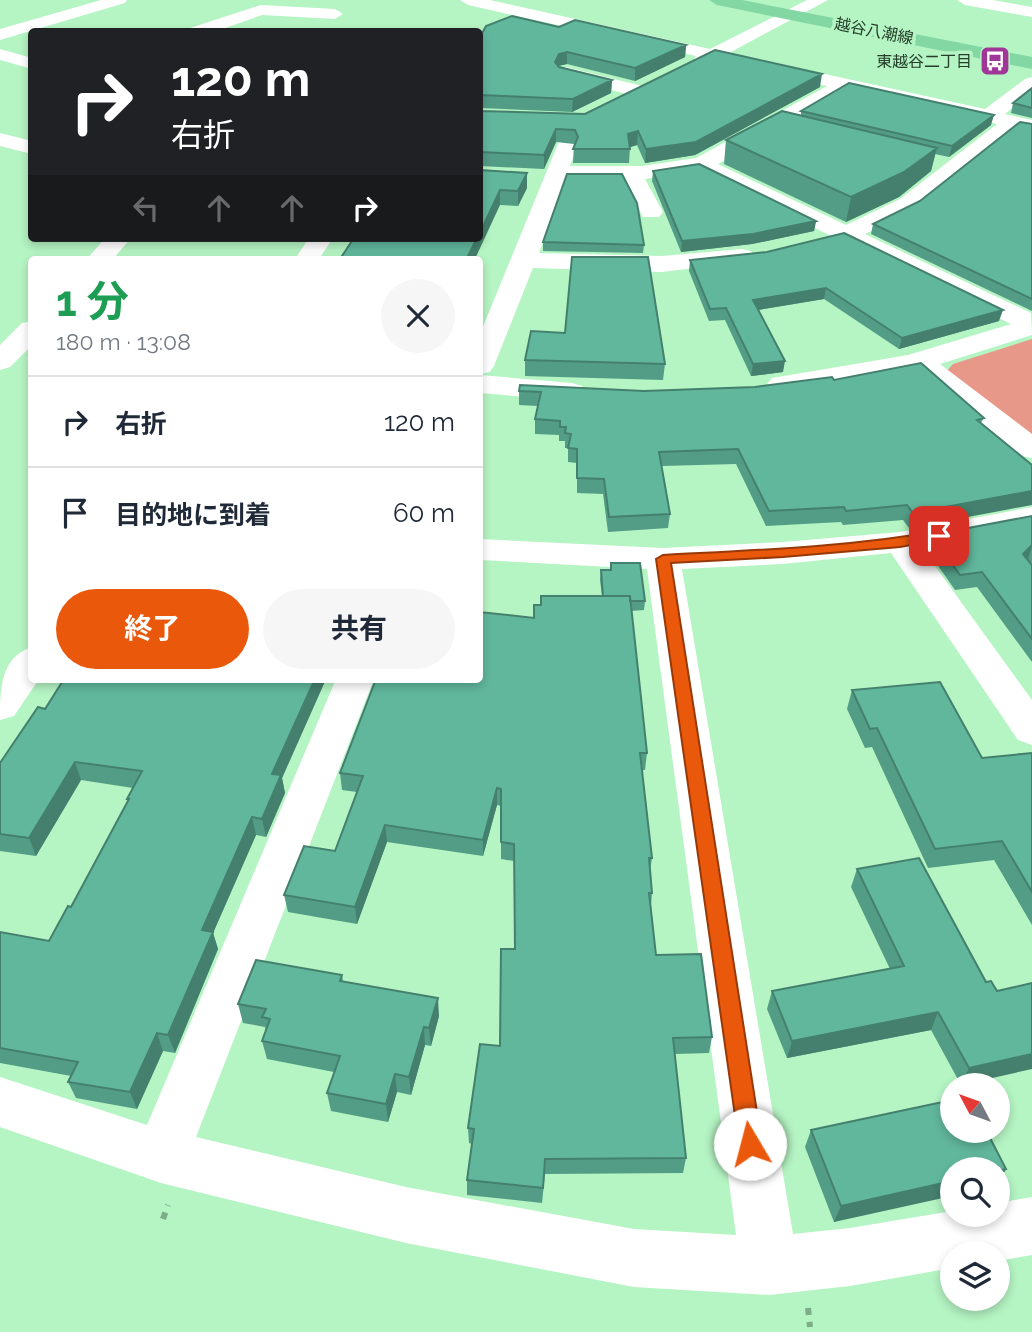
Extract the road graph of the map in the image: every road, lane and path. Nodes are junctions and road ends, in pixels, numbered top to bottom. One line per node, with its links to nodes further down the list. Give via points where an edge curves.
1 (119, 0): 14 (street)
2 (349, 0): 8 (street)
3 (717, 0): 9 (main road, 越谷八潮線)
4 (820, 0): 9 (street)
5 (965, 0): 7 (street)
6 (479, 5): 16 (street)
7 (1032, 12)
8 (335, 14): 10 (street, via 261,10); 13 (street)
9 (790, 15): 16 (street); 18 (main road, 越谷八潮線)
10 (229, 21): 11 (street); 12 (street, via 259,23)
11 (208, 28)
12 (254, 28)
13 (322, 28)
14 (0, 35)
15 (0, 54): 17 (street)
16 (712, 54): 19 (street); 21 (street)
17 (28, 63)
18 (1032, 63)
19 (688, 66)
20 (566, 73): 23 (street, via 645,88)
21 (844, 83): 24 (street); 26 (street)
22 (1032, 83): 24 (street)
23 (616, 103)
24 (989, 116): 27 (street)
25 (574, 119): 35 (street)
26 (774, 124): 28 (street); 32 (street)
27 (1023, 124): 33 (street)
28 (800, 131)
29 (0, 139): 30 (street)
30 (28, 147)
31 (929, 162): 33 (street)
32 (701, 164): 34 (street); 37 (street)
33 (954, 168): 37 (street, via 908,204)
34 (631, 173): 35 (street); 36 (street)
35 (545, 177): 42 (street)
36 (651, 212)
37 (845, 234): 39 (street); 43 (street)
38 (115, 242): 41 (street)
39 (813, 243)
40 (770, 252): 42 (street, via 662,264)
41 (102, 256)
42 (524, 260): 45 (street)
43 (1032, 325): 47 (street)
44 (21, 337): 46 (street)
45 (483, 359)
46 (0, 361)
47 (918, 362): 49 (street); 51 (street)
48 (483, 384): 50 (street)
49 (754, 387)
50 (604, 393)
51 (1032, 449)
52 (1032, 517): 53 (street)
53 (900, 542): 55 (street); 59 (street)
54 (483, 549): 55 (street)
55 (663, 559): 63 (street)
56 (28, 666): 58 (street)
57 (353, 683): 61 (street)
58 (0, 706)
59 (1032, 730)
60 (0, 1102): 61 (street)
61 (161, 1156): 63 (street, via 406,1215 635,1258)
62 (1032, 1226): 63 (street)
63 (769, 1266)

